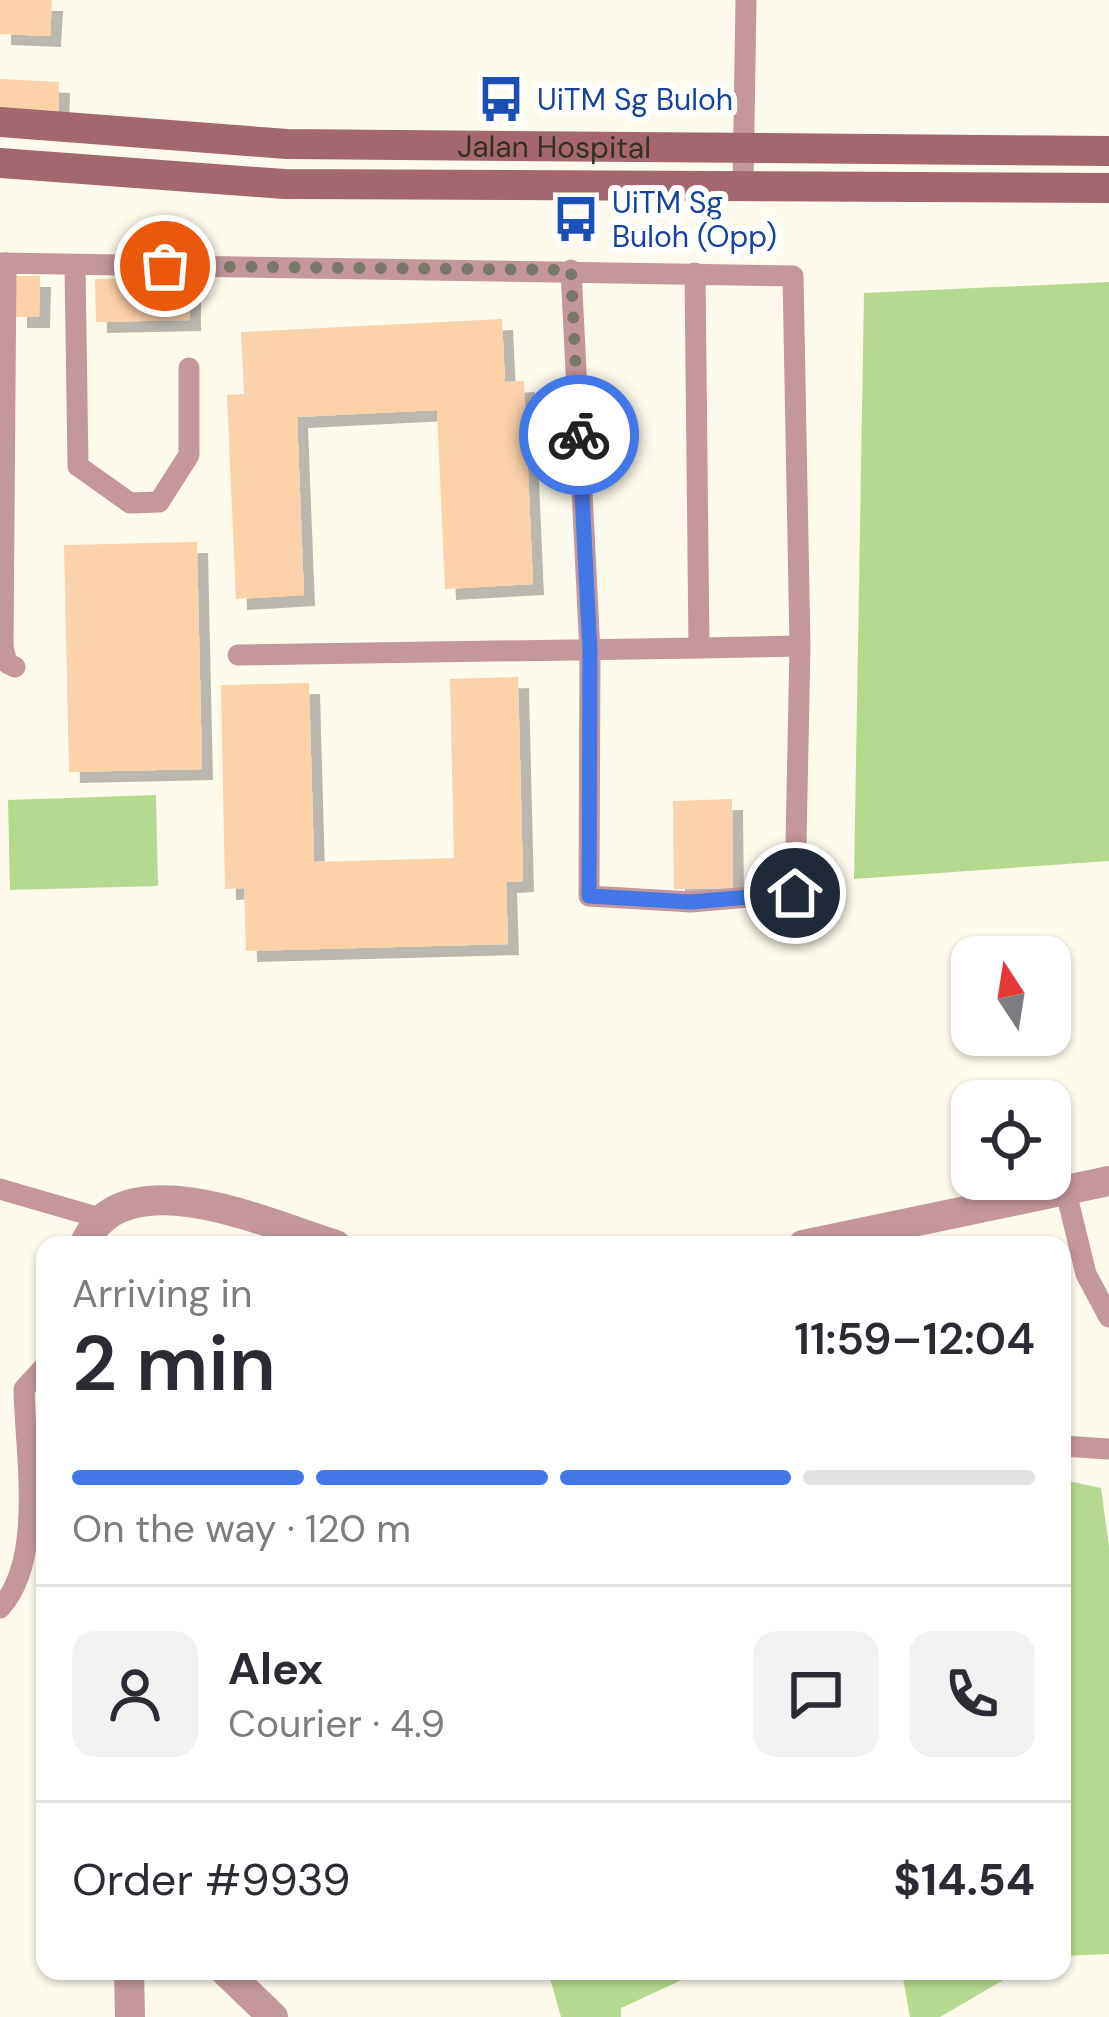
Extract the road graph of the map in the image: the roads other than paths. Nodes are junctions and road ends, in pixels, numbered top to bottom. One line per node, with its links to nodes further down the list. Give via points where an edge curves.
1 (746, 0): 3 (lane)
2 (0, 122): 3 (main road, Jalan Hospital, via 287,144)
3 (743, 147): 4 (main road, Jalan Hospital); 6 (lane)
4 (1109, 151)
5 (0, 163): 6 (main road, Jalan Hospital, via 284,184)
6 (743, 186): 7 (main road, Jalan Hospital)
7 (1109, 188)
8 (3, 263): 9 (lane); 17 (lane, via 3,647)
9 (75, 265): 10 (lane); 12 (lane, via 78,466 130,503 159,502 189,455)
10 (571, 270): 11 (lane); 15 (lane)
11 (695, 273): 13 (lane, via 793,276); 14 (lane)
12 (189, 368)
13 (800, 646): 14 (lane); 15 (lane, via 795,893 691,902 589,896)
14 (699, 648): 15 (lane)
15 (590, 652): 16 (lane)
16 (238, 655)
17 (15, 667)
18 (1109, 1181): 20 (street)
19 (0, 1189): 23 (lane)
20 (1071, 1191)
21 (1026, 1200): 26 (street)
22 (1068, 1200): 27 (lane, via 1087,1274)
23 (100, 1218): 24 (street); 25 (street, via 183,1197)
24 (89, 1236)
25 (307, 1236)
26 (848, 1236)
27 (1109, 1317)
28 (36, 1376): 31 (lane, via 24,1389 28,1562)
29 (1071, 1447): 30 (lane)
30 (1109, 1449)
31 (0, 1608)
32 (129, 1980): 34 (street)
33 (234, 1980): 35 (street)
34 (130, 2017)
35 (273, 2017)

